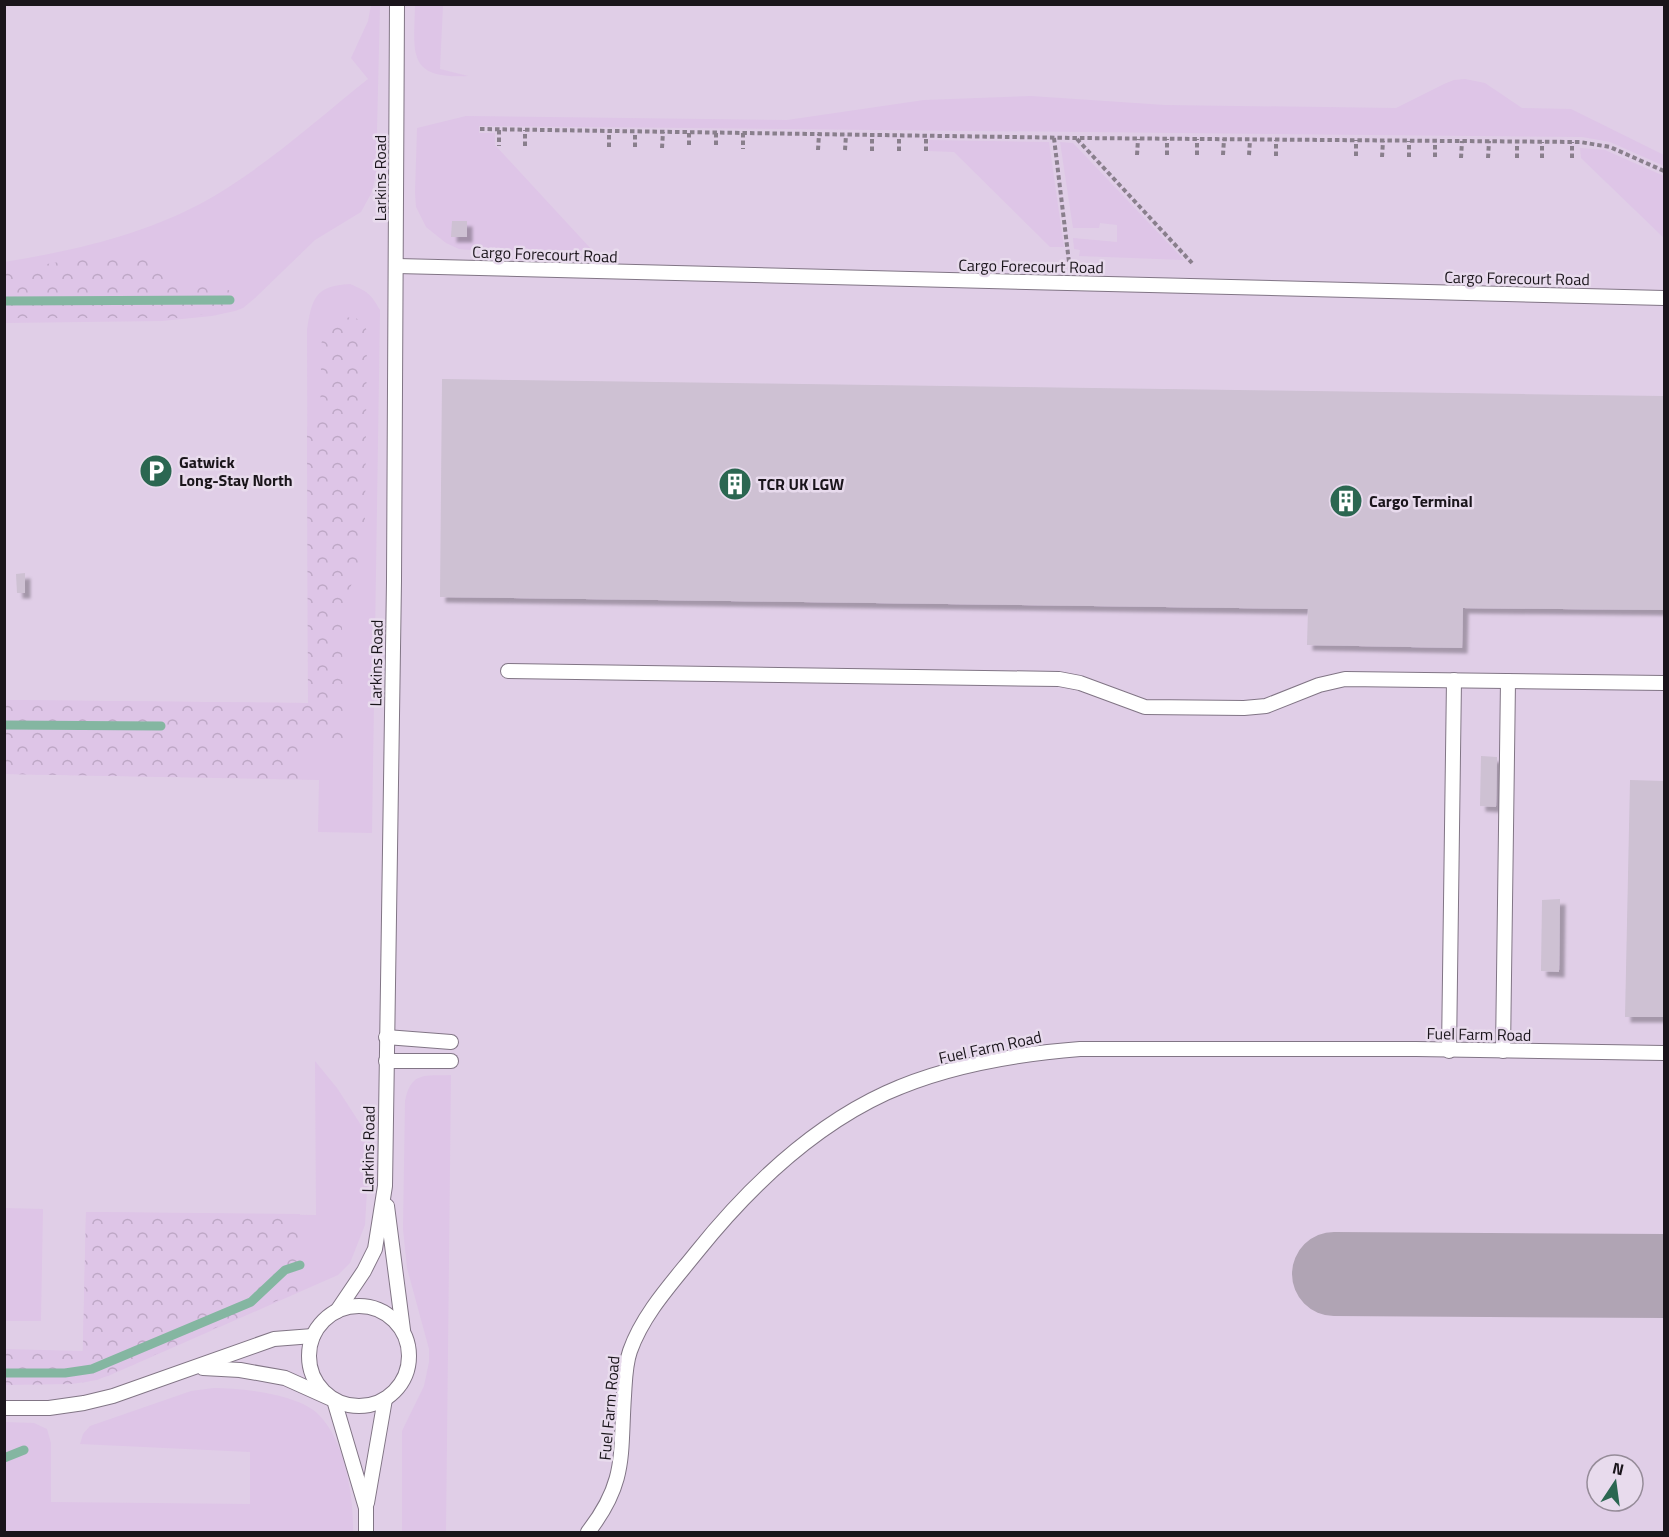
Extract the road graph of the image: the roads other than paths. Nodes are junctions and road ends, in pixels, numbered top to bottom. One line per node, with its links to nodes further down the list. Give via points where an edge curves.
1 (398, 4): 2 (lane, Larkins Road)
2 (397, 266): 3 (lane, Cargo Forecourt Road); 8 (lane, Larkins Road)
3 (1665, 298)
4 (508, 670): 5 (lane, via 1059,679 1152,708 1266,706 1345,679)
5 (1454, 680): 6 (lane); 10 (lane)
6 (1508, 681): 7 (lane); 11 (lane)
7 (1665, 682)
8 (387, 1037): 9 (lane); 13 (lane, Larkins Road)
9 (451, 1042)
10 (1449, 1051): 11 (lane, Fuel Farm Road); 25 (lane, Fuel Farm Road, via 1050,1051 942,1073 888,1092 856,1109 795,1151 754,1188 653,1307 628,1359 618,1478)
11 (1503, 1051): 12 (lane, Fuel Farm Road)
12 (1665, 1053)
13 (386, 1061): 14 (lane); 15 (lane, Larkins Road)
14 (451, 1061)
15 (385, 1186): 16 (lane, Larkins Road, via 375,1249); 17 (lane)
16 (337, 1311): 17 (lane, via 367,1306 394,1320); 18 (lane, via 319,1325)
17 (403, 1332): 20 (lane, via 409,1362 405,1378)
18 (313, 1336): 19 (lane, via 274,1339); 21 (lane, via 309,1365 322,1391)
19 (195, 1368): 21 (lane, via 285,1378); 22 (lane, via 84,1403)
20 (385, 1399): 21 (lane, via 366,1406); 23 (lane)
21 (334, 1400): 23 (lane)
22 (4, 1408)
23 (366, 1508): 24 (lane)
24 (366, 1533)
25 (588, 1533)

